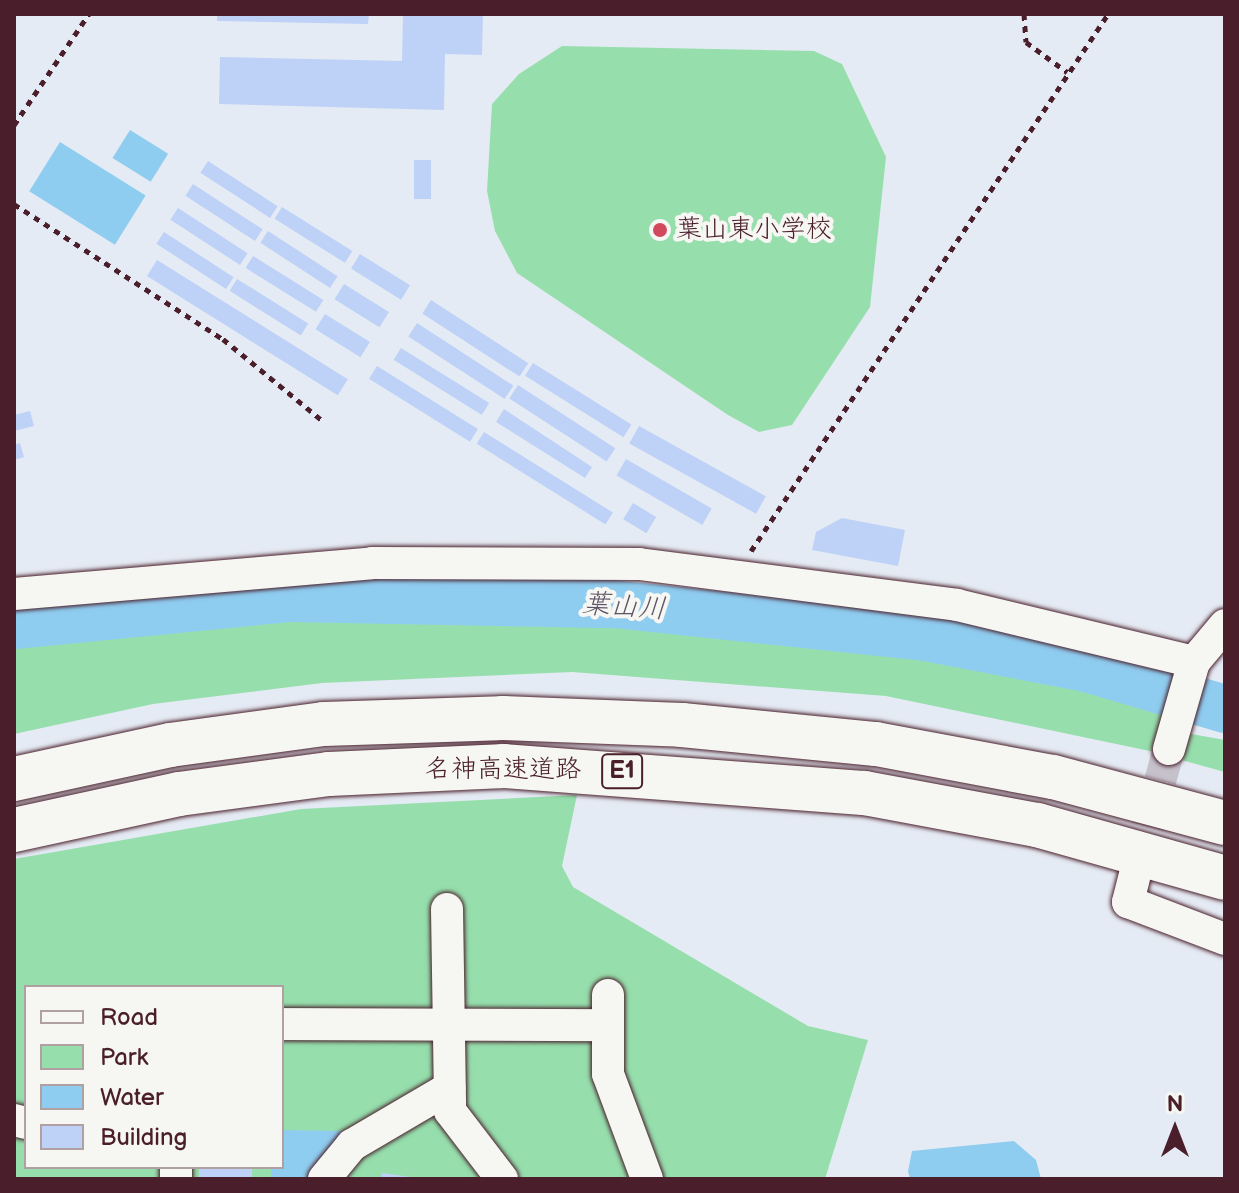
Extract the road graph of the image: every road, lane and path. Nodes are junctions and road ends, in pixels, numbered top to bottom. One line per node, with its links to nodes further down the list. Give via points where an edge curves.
1 (89, 14): 5 (path)
2 (1024, 14): 4 (path, via 1026,42)
3 (1108, 14): 4 (path)
4 (1067, 72): 8 (path, via 771,516)
5 (14, 125)
6 (14, 204): 7 (path, via 223,339)
7 (323, 421)
8 (745, 575): 9 (lane, via 639,564 430,561); 11 (lane, via 957,605)
9 (14, 594)
10 (1225, 625): 11 (lane)
11 (1193, 665): 12 (lane)
12 (1174, 735)
13 (14, 779): 14 (highway, 名神高速道路 / E1, via 170,745 324,724 548,720 876,744 1053,777)
14 (1225, 823)
15 (14, 830): 17 (highway, 名神高速道路 / E1, via 179,794 329,774 504,766 864,793 1037,825)
16 (1135, 874): 19 (lane, via 1128,902)
17 (1225, 878)
18 (447, 909): 21 (lane)
19 (1225, 939)
20 (284, 1024): 21 (lane)
21 (448, 1025): 22 (lane); 25 (lane, via 608,1010 608,1074)
22 (449, 1088): 23 (lane, via 352,1145); 24 (lane, via 450,1111)
23 (324, 1179)
24 (502, 1179)
25 (647, 1179)

